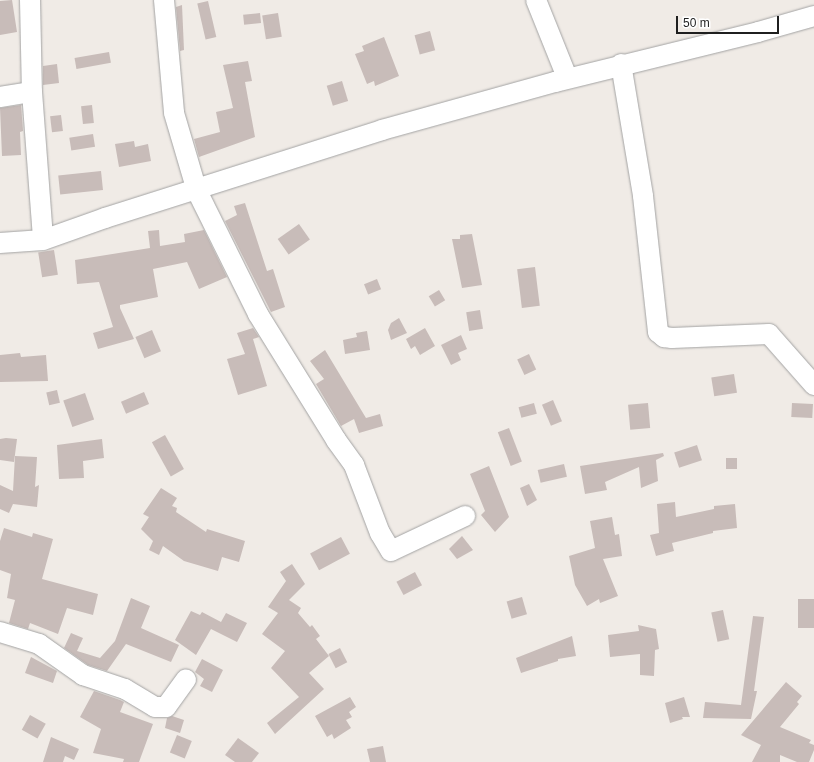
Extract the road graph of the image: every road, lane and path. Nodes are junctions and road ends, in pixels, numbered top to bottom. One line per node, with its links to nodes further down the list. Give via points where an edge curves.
1 (30, 0): 7 (street)
2 (164, 0): 9 (street, via 174,113)
3 (536, 0): 6 (street)
4 (814, 16): 5 (street, via 758,32)
5 (621, 64): 9 (street, via 382,130); 12 (street, via 643,196 658,332 664,337 672,338 769,334)
6 (565, 72)
7 (32, 92): 8 (street); 10 (street)
8 (0, 97)
9 (197, 191): 10 (street, via 105,218); 13 (street, via 258,314 354,465 380,533 391,551)
10 (43, 240): 11 (street)
11 (0, 243)
12 (814, 385)
13 (465, 516)
14 (0, 632): 15 (street, via 39,644 83,675 125,689 155,707 166,707)
15 (186, 679)

